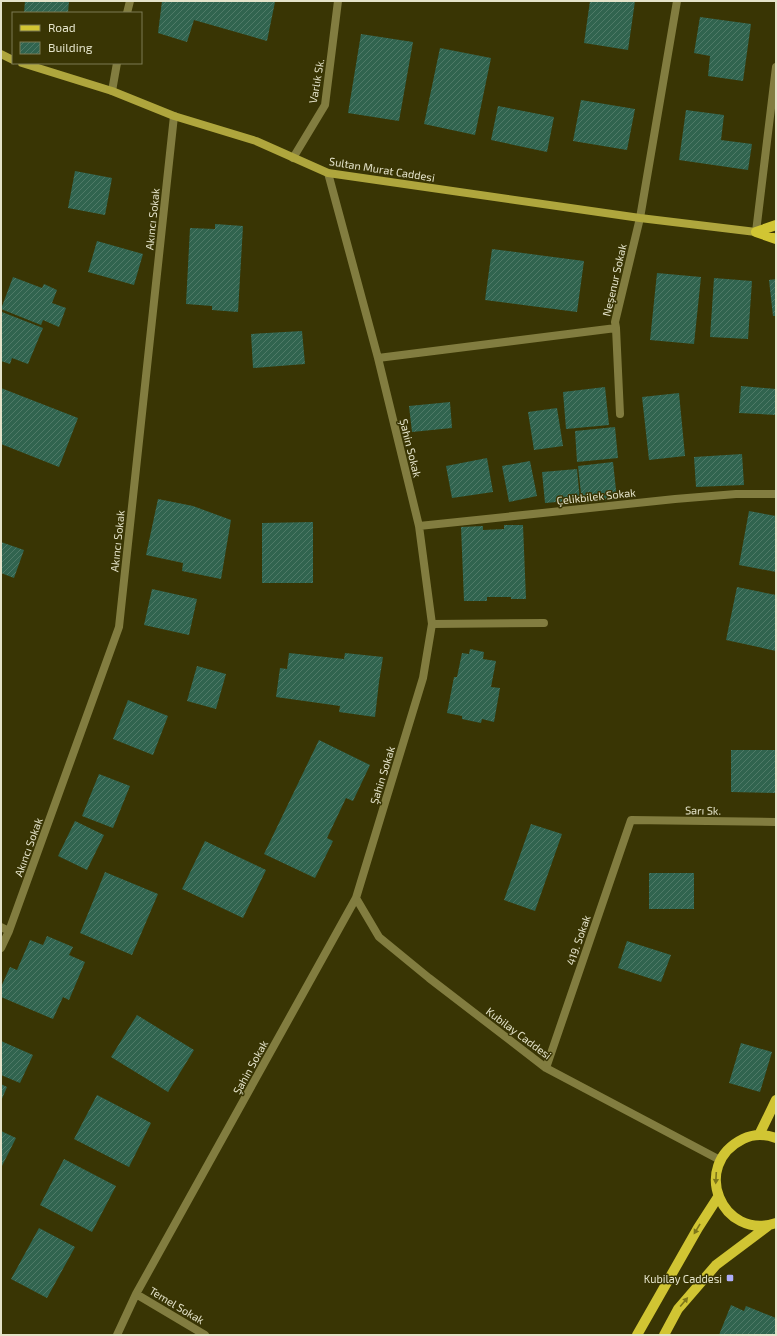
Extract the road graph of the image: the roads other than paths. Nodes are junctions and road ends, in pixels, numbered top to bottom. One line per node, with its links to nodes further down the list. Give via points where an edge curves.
1 (130, 1): 4 (street)
2 (338, 1): 12 (street, Varlık Sk., via 325,105)
3 (677, 1): 14 (street, Neşenur Sokak)
4 (127, 12)
5 (1, 54): 6 (main road)
6 (12, 60)
7 (25, 64): 10 (main road, Sultan Murat Caddesi)
8 (117, 64): 10 (street)
9 (776, 68): 16 (street)
10 (112, 91): 11 (main road, Sultan Murat Caddesi)
11 (174, 116): 12 (main road, Sultan Murat Caddesi, via 256,141); 29 (street, Akıncı Sokak, via 119,626)
12 (293, 158): 13 (main road, Sultan Murat Caddesi)
13 (328, 173): 14 (main road, Sultan Murat Caddesi); 19 (street, Şahin Sokak)
14 (640, 218): 16 (main road, Sultan Murat Caddesi); 18 (street, Neşenur Sokak, via 615,322)
15 (776, 225): 16 (main road)
16 (756, 232): 17 (main road)
17 (776, 239)
18 (616, 328): 19 (street, Neşenur Sokak); 20 (street)
19 (378, 358): 22 (street, Şahin Sokak)
20 (620, 414)
21 (776, 494): 22 (street, Çelikbilek Sokak, via 675,499)
22 (419, 526): 24 (street, Şahin Sokak)
23 (544, 623): 24 (street)
24 (432, 624): 27 (street, Şahin Sokak, via 423,678)
25 (630, 820): 26 (street, Sarı Sk.); 31 (street, 419. Sokak)
26 (776, 822)
27 (356, 898): 31 (street, Kubilay Caddesi, via 379,937); 38 (street, Şahin Sokak)
28 (1, 927): 29 (street)
29 (9, 931): 30 (street, Akıncı Sokak)
30 (1, 948)
31 (546, 1068): 35 (street, Kubilay Caddesi)
32 (776, 1100): 33 (main road)
33 (759, 1135): 34 (main road); 35 (main road, via 736,1142)
34 (776, 1138)
35 (720, 1160): 36 (main road, one-way to 36, via 715,1184)
36 (718, 1197): 37 (main road, via 726,1210 738,1220 753,1226); 41 (main road, one-way to 41)
37 (772, 1225): 42 (main road, one-way to 37, via 678,1309 716,1266)
38 (136, 1294): 39 (street, Şahin Sokak); 40 (street, Temel Sokak)
39 (118, 1335)
40 (205, 1335)
41 (637, 1335)
42 (664, 1335)

